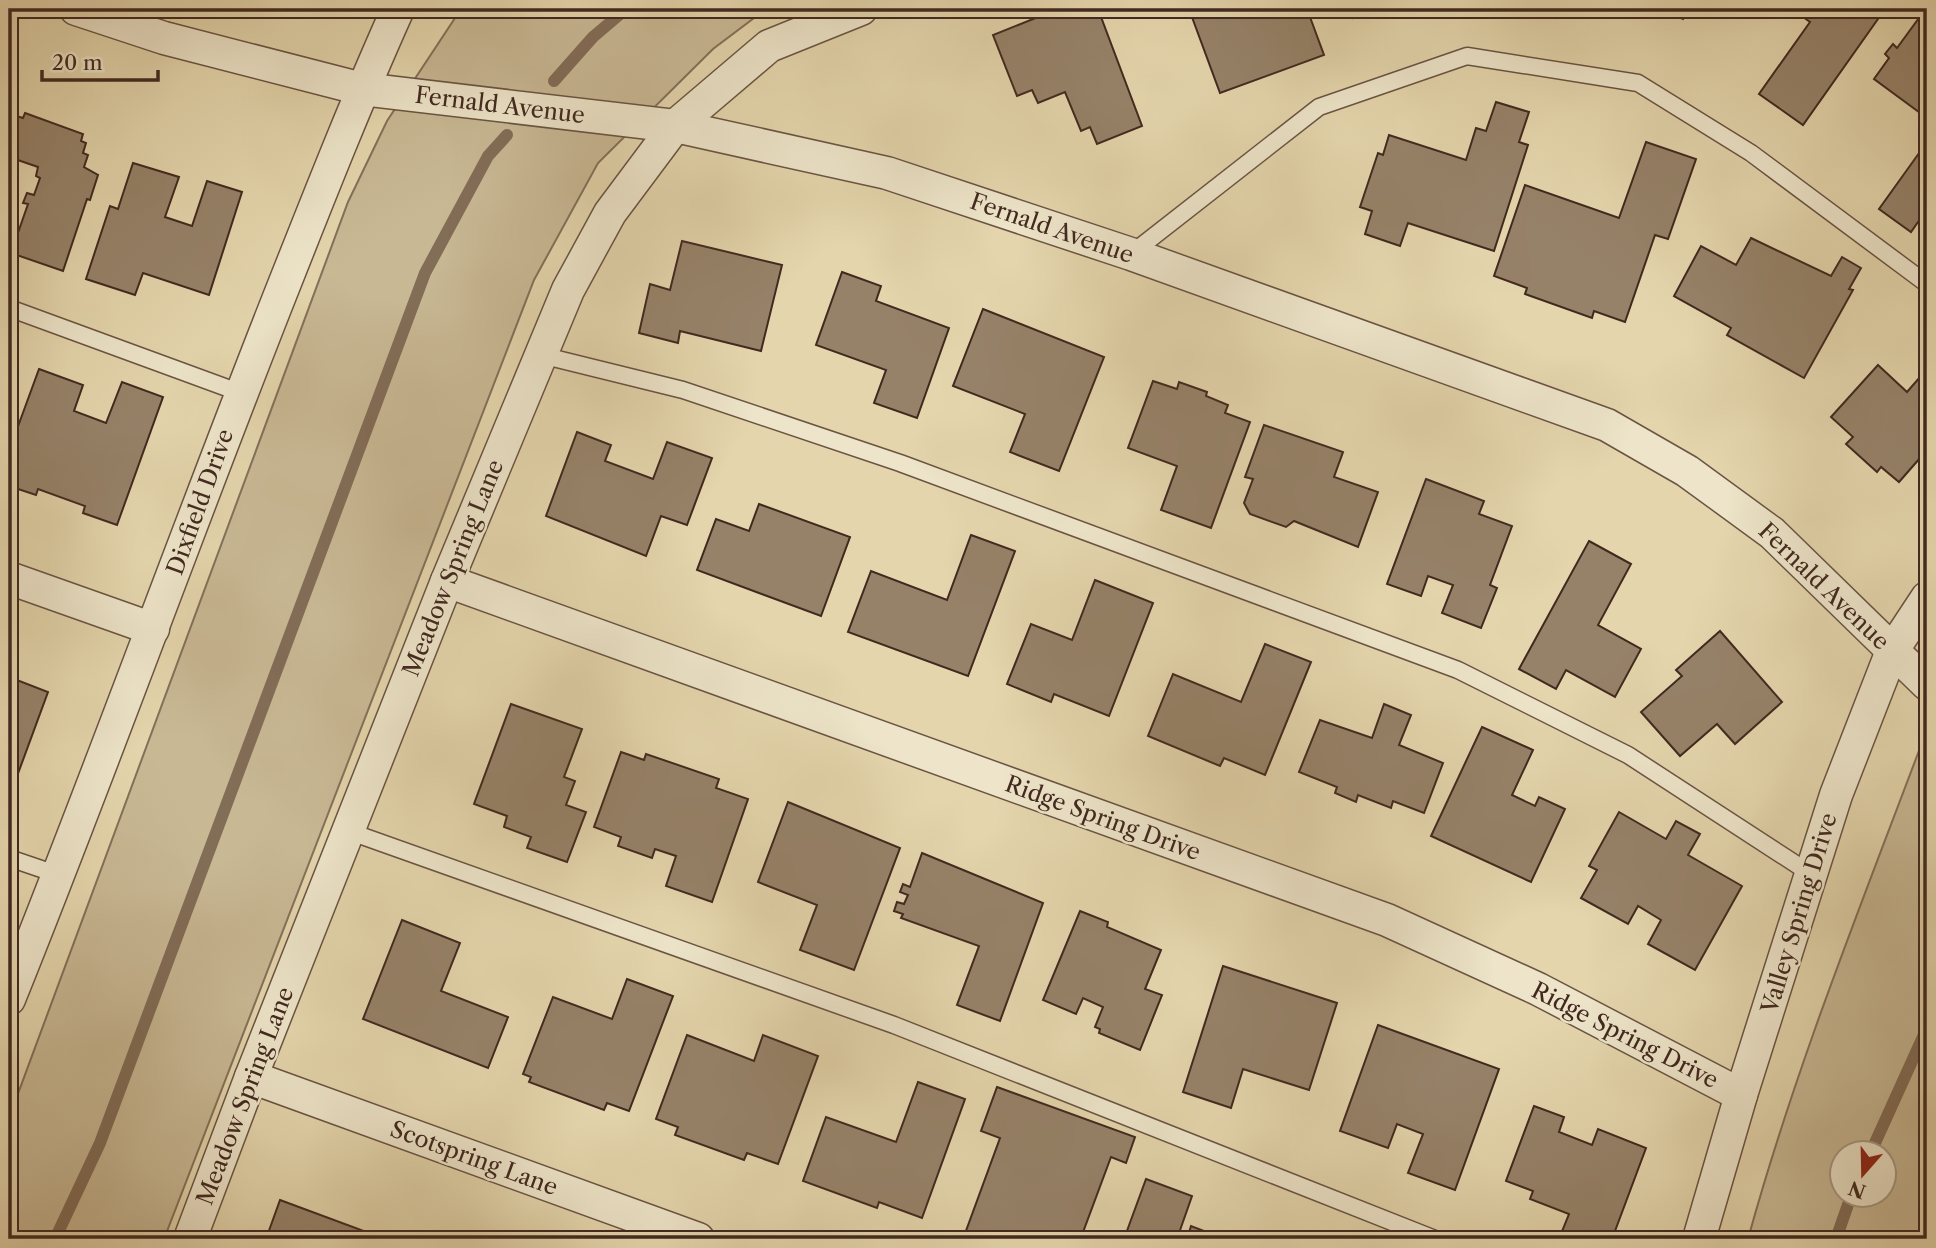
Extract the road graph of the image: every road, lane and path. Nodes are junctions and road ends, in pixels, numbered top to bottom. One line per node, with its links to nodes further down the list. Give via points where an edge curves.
1 (76, 9): 4 (street, Fernald Avenue, via 163,38)
2 (398, 9): 4 (street, Dixfield Drive)
3 (861, 9): 5 (street, Meadow Spring Lane, via 769,46)
4 (362, 89): 5 (street, Fernald Avenue); 10 (street, Dixfield Drive)
5 (675, 125): 6 (street, Fernald Avenue, via 887,173); 9 (street, Meadow Spring Lane, via 610,213 568,290)
6 (1131, 254): 7 (lane, via 1319,107 1466,56 1637,83 1751,153); 15 (street, Fernald Avenue, via 1607,425 1687,471 1773,533)
7 (1927, 284)
8 (9, 308): 10 (lane)
9 (541, 355): 12 (street, Meadow Spring Lane); 19 (lane, via 683,390 887,459 1458,670 1628,755)
10 (241, 393): 14 (street, Dixfield Drive)
11 (9, 578): 14 (street)
12 (446, 581): 17 (street, Meadow Spring Lane); 23 (street, Ridge Spring Drive, via 1387,920 1538,989)
13 (1927, 598): 15 (street, Valley Spring Drive)
14 (153, 629): 20 (street, Dixfield Drive)
15 (1892, 651): 16 (street, Fernald Avenue); 19 (street, Valley Spring Drive)
16 (1927, 684)
17 (348, 831): 22 (street, Meadow Spring Lane); 26 (lane, via 894,1025)
18 (9, 858): 20 (lane)
19 (1811, 874): 23 (street, Valley Spring Drive)
20 (59, 875): 21 (street, Dixfield Drive)
21 (9, 999)
22 (251, 1077): 24 (street, Meadow Spring Lane); 25 (street, Scotspring Lane)
23 (1741, 1094): 27 (street, Valley Spring Drive)
24 (190, 1239)
25 (698, 1239)
26 (1435, 1239)
27 (1699, 1239)

